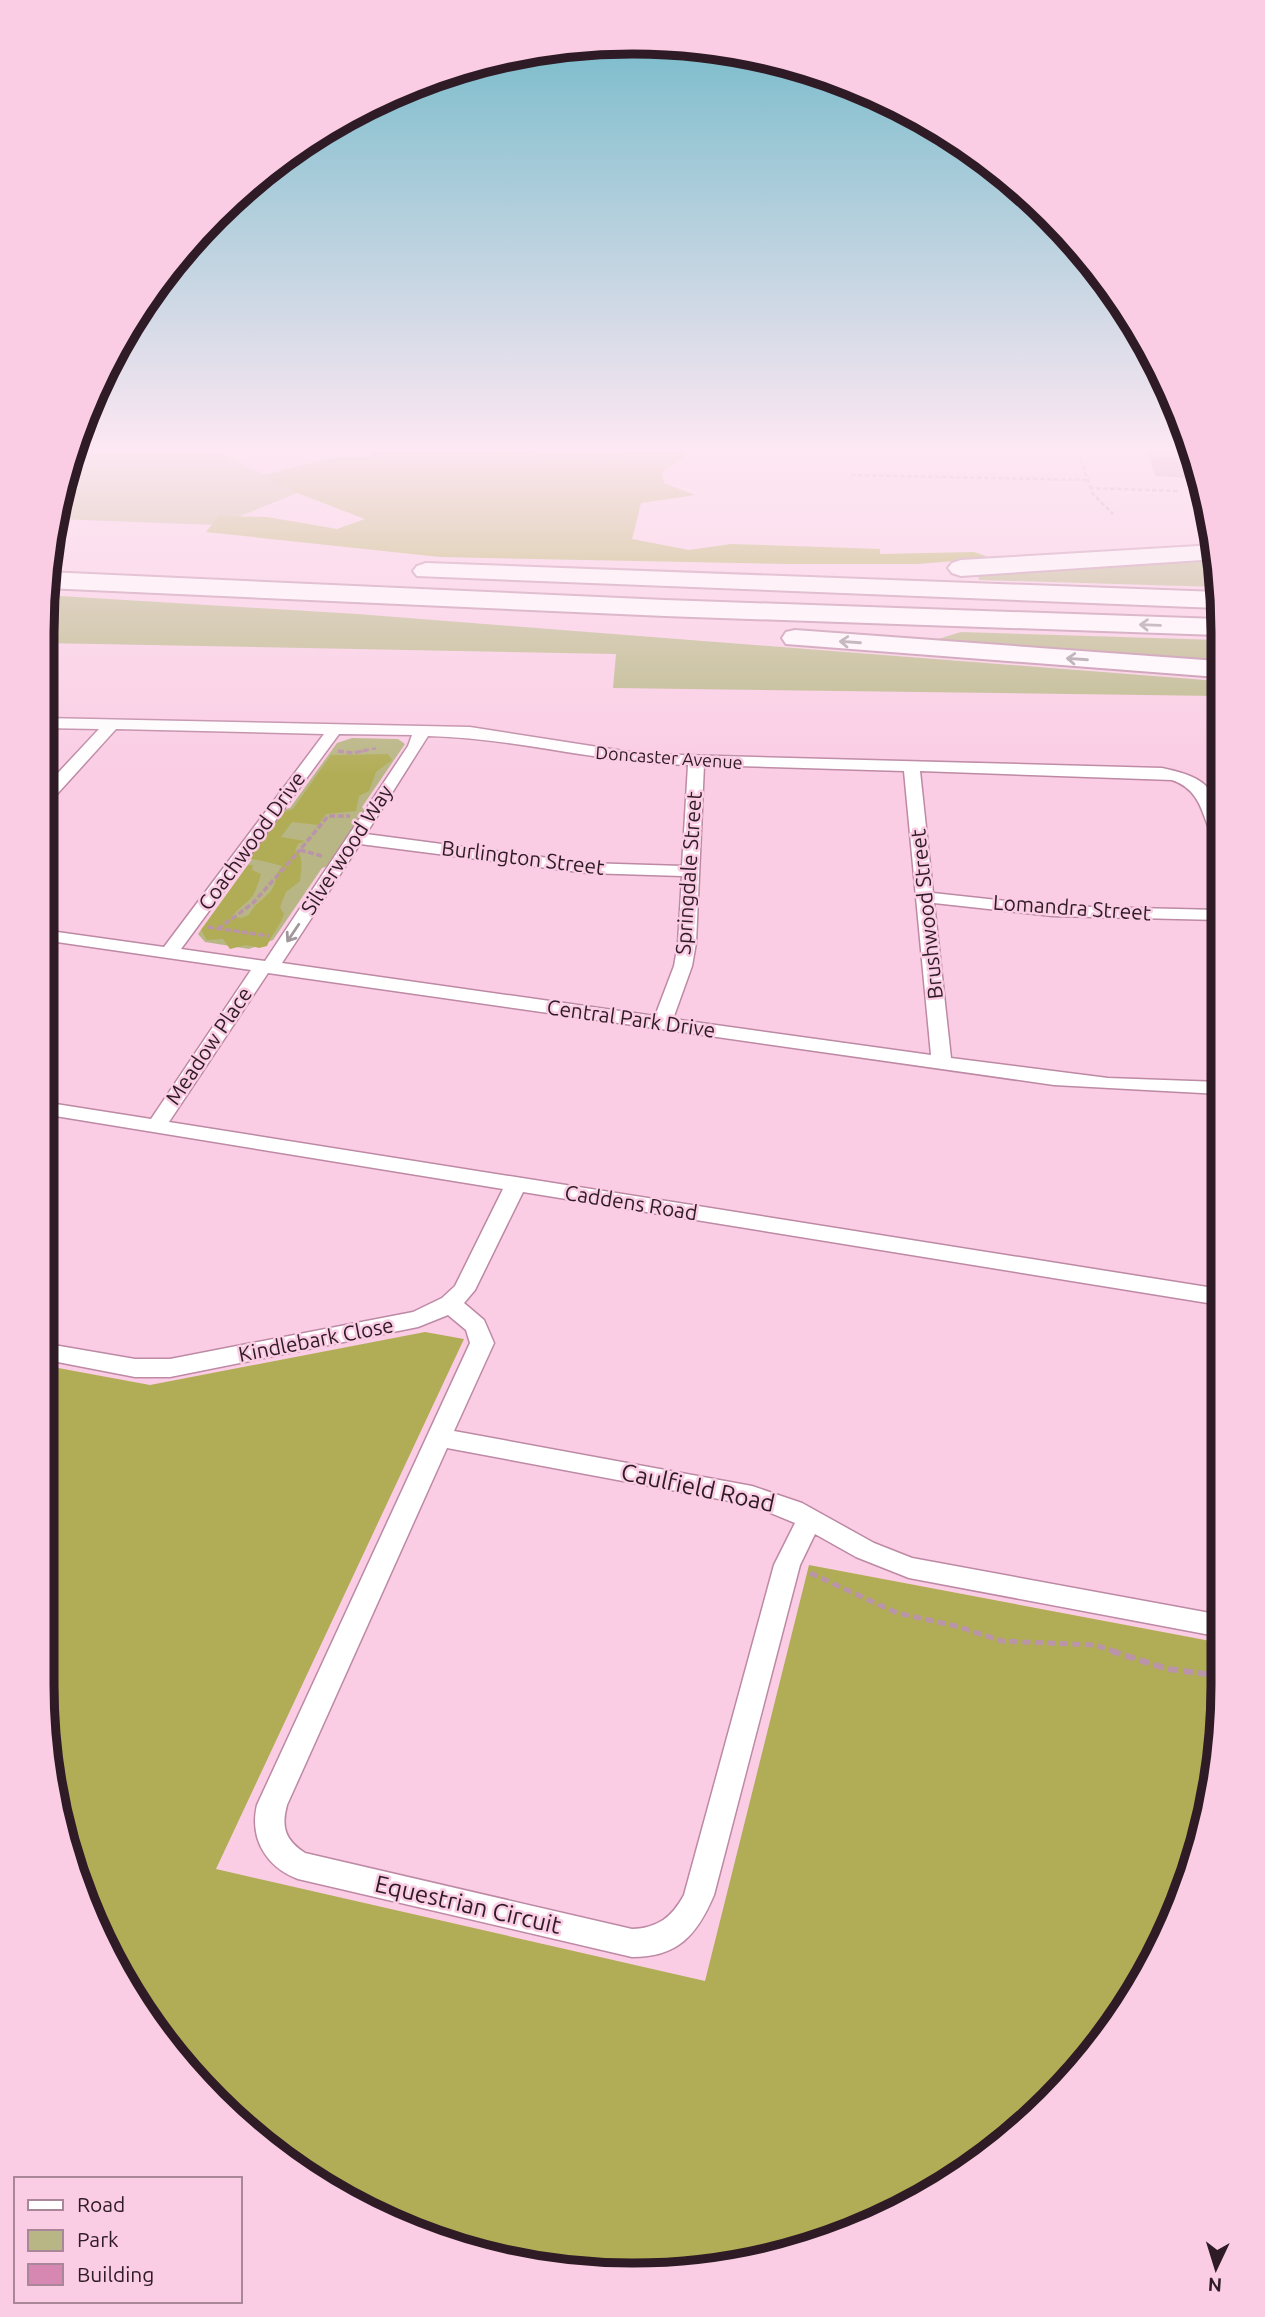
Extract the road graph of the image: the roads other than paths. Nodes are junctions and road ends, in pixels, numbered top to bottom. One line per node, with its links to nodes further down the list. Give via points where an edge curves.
1 (1082, 560): 3 (highway, via 934,569)
2 (407, 570): 3 (highway)
3 (448, 572): 6 (highway)
4 (57, 580): 5 (highway)
5 (199, 587): 7 (highway, one-way to 5); 8 (highway, one-way to 5, via 408,609)
6 (1210, 600)
7 (1211, 627)
8 (1211, 668)
9 (54, 723): 10 (street, Doncaster Avenue)
10 (111, 725): 11 (street, Doncaster Avenue); 15 (street)
11 (335, 729): 12 (street, Doncaster Avenue); 22 (street, Coachwood Drive)
12 (422, 731): 13 (street, Doncaster Avenue, via 490,734 608,756); 17 (street, Silverwood Way)
13 (696, 762): 14 (street, Doncaster Avenue); 18 (street, Springdale Street)
14 (911, 765): 16 (street, Doncaster Avenue, via 1170,774 1195,783 1205,792); 19 (street, Brushwood Street)
15 (54, 787)
16 (1211, 810)
17 (356, 838): 18 (street, Burlington Street, via 579,867); 23 (street, Silverwood Way, one-way to 23)
18 (691, 871): 24 (street, Springdale Street, via 686,955)
19 (925, 897): 20 (street, Lomandra Street, via 1054,911); 25 (street, Brushwood Street)
20 (1211, 915)
21 (54, 937): 22 (street, Central Park Drive)
22 (169, 953): 23 (street, Central Park Drive)
23 (266, 967): 24 (street, Central Park Drive); 28 (street, Meadow Place)
24 (662, 1023): 25 (street, Central Park Drive)
25 (942, 1063): 26 (street, Central Park Drive, via 1089,1083)
26 (1211, 1088)
27 (54, 1110): 28 (street, Caddens Road)
28 (156, 1126): 29 (street, Caddens Road)
29 (516, 1185): 30 (street, Caddens Road); 31 (street, Kindlebark Close, via 469,1282)
30 (1211, 1296)
31 (450, 1304): 32 (street, Kindlebark Close, via 410,1321 170,1368 135,1368); 33 (street, via 476,1326 482,1343)
32 (54, 1353)
33 (439, 1437): 34 (street, Caulfield Road, via 752,1496); 34 (street, Equestrian Circuit, via 272,1805 270,1838 276,1849 298,1865 632,1943 666,1938 694,1908 788,1565)
34 (810, 1519): 35 (street, Caulfield Road, via 865,1550 909,1567)
35 (1211, 1624)

